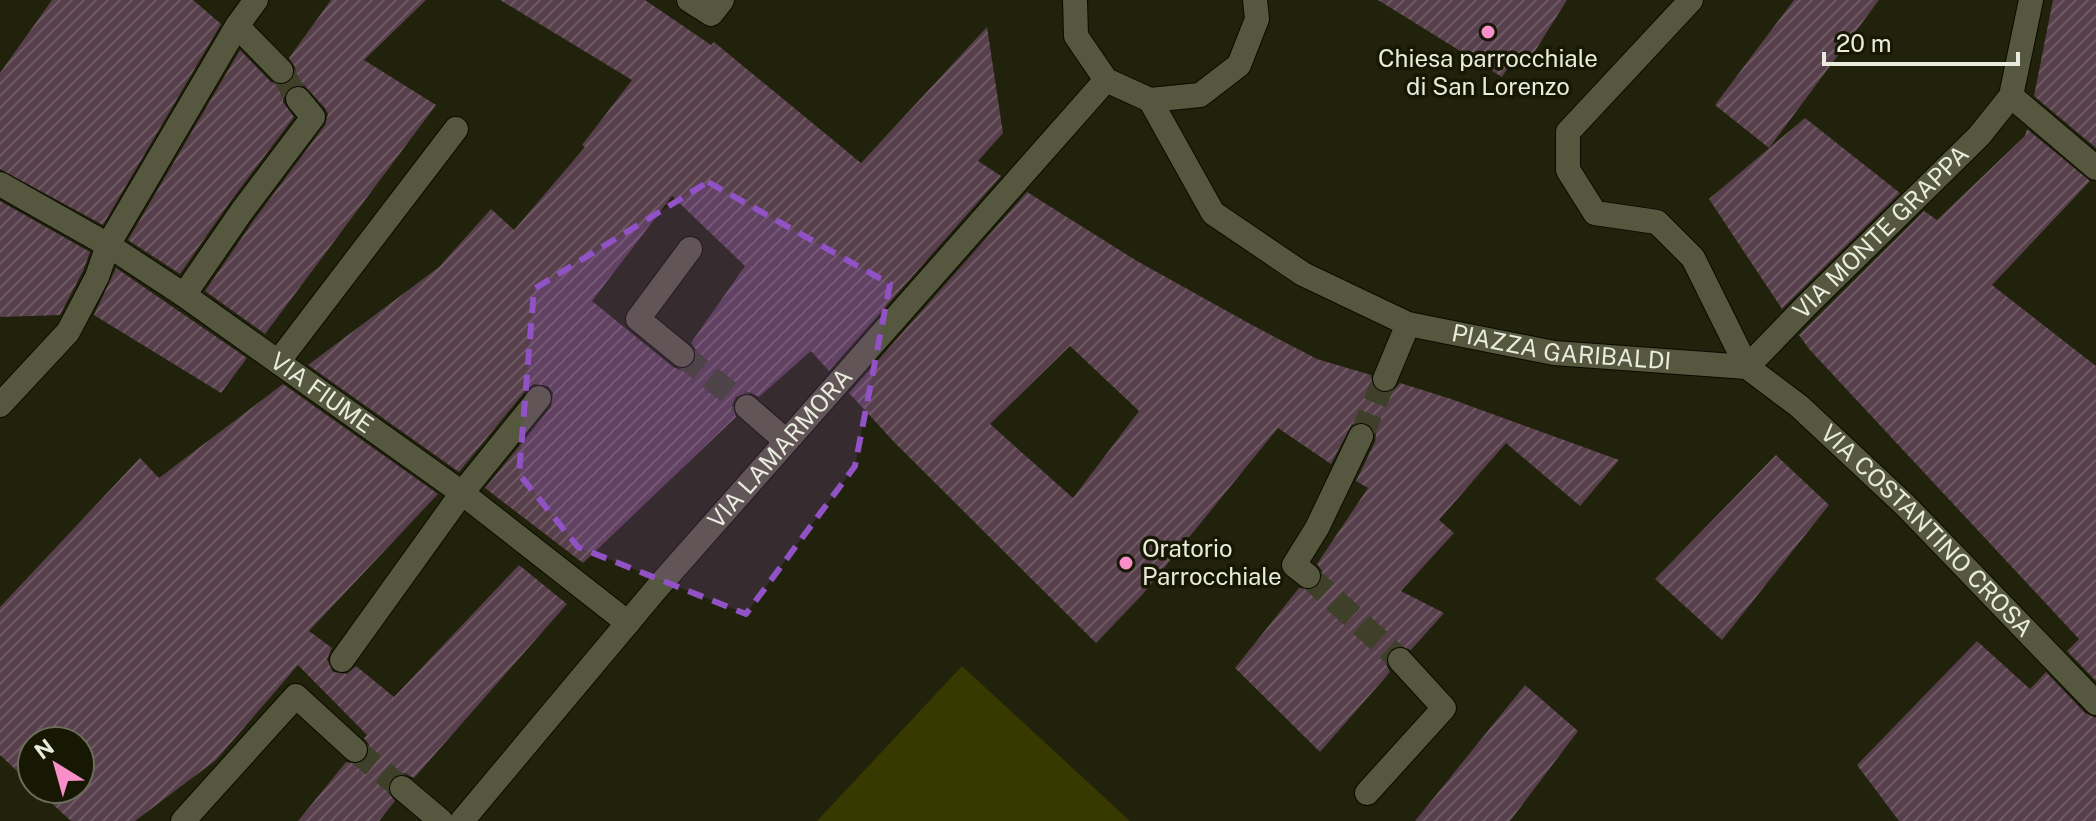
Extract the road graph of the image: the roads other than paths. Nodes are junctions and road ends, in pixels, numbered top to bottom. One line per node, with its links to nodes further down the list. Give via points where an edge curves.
1 (256, 0): 8 (street)
2 (689, 0): 3 (street, via 711,14)
3 (722, 0)
4 (1075, 0): 10 (street, via 1076,36)
5 (1255, 0): 13 (street, via 1257,19 1239,65 1200,95)
6 (1691, 0): 23 (street, via 1568,132 1568,170 1595,213 1657,222 1693,258)
7 (2031, 0): 11 (street)
8 (237, 26): 9 (street); 17 (street)
9 (281, 71)
10 (1106, 80): 13 (street); 29 (street, VIA LAMARMORA)
11 (2011, 96): 15 (street); 23 (street, VIA MONTE GRAPPA, via 1979,136)
12 (298, 99): 19 (street, via 313,117)
13 (1150, 100): 20 (street, PIAZZA GARIBALDI, via 1213,213 1303,274)
14 (456, 129): 22 (street)
15 (2096, 168)
16 (0, 184): 17 (street, VIA FIUME)
17 (108, 245): 19 (street, VIA FIUME); 26 (street, via 68,332)
18 (690, 249): 21 (street, via 638,319)
19 (184, 295): 22 (street, VIA FIUME)
20 (1408, 324): 23 (street, PIAZZA GARIBALDI, via 1554,353); 24 (street)
21 (682, 355)
22 (278, 362): 30 (street, VIA FIUME)
23 (1747, 367): 35 (street, VIA COSTANTINO CROSA, via 1799,406 1905,505)
24 (1385, 379)
25 (539, 398): 30 (street)
26 (0, 405)
27 (747, 407): 29 (street)
28 (1361, 436): 31 (street, via 1294,565)
29 (786, 441): 32 (street, VIA LAMARMORA)
30 (462, 493): 32 (street, VIA FIUME); 33 (street)
31 (1308, 576)
32 (628, 623): 41 (street, VIA LAMARMORA)
33 (342, 660)
34 (1400, 660): 38 (street, via 1444,708)
35 (2096, 703)
36 (355, 750): 39 (street, via 296,696)
37 (402, 788): 40 (street)
38 (1367, 793)
39 (183, 821)
40 (441, 821)
41 (462, 821)

